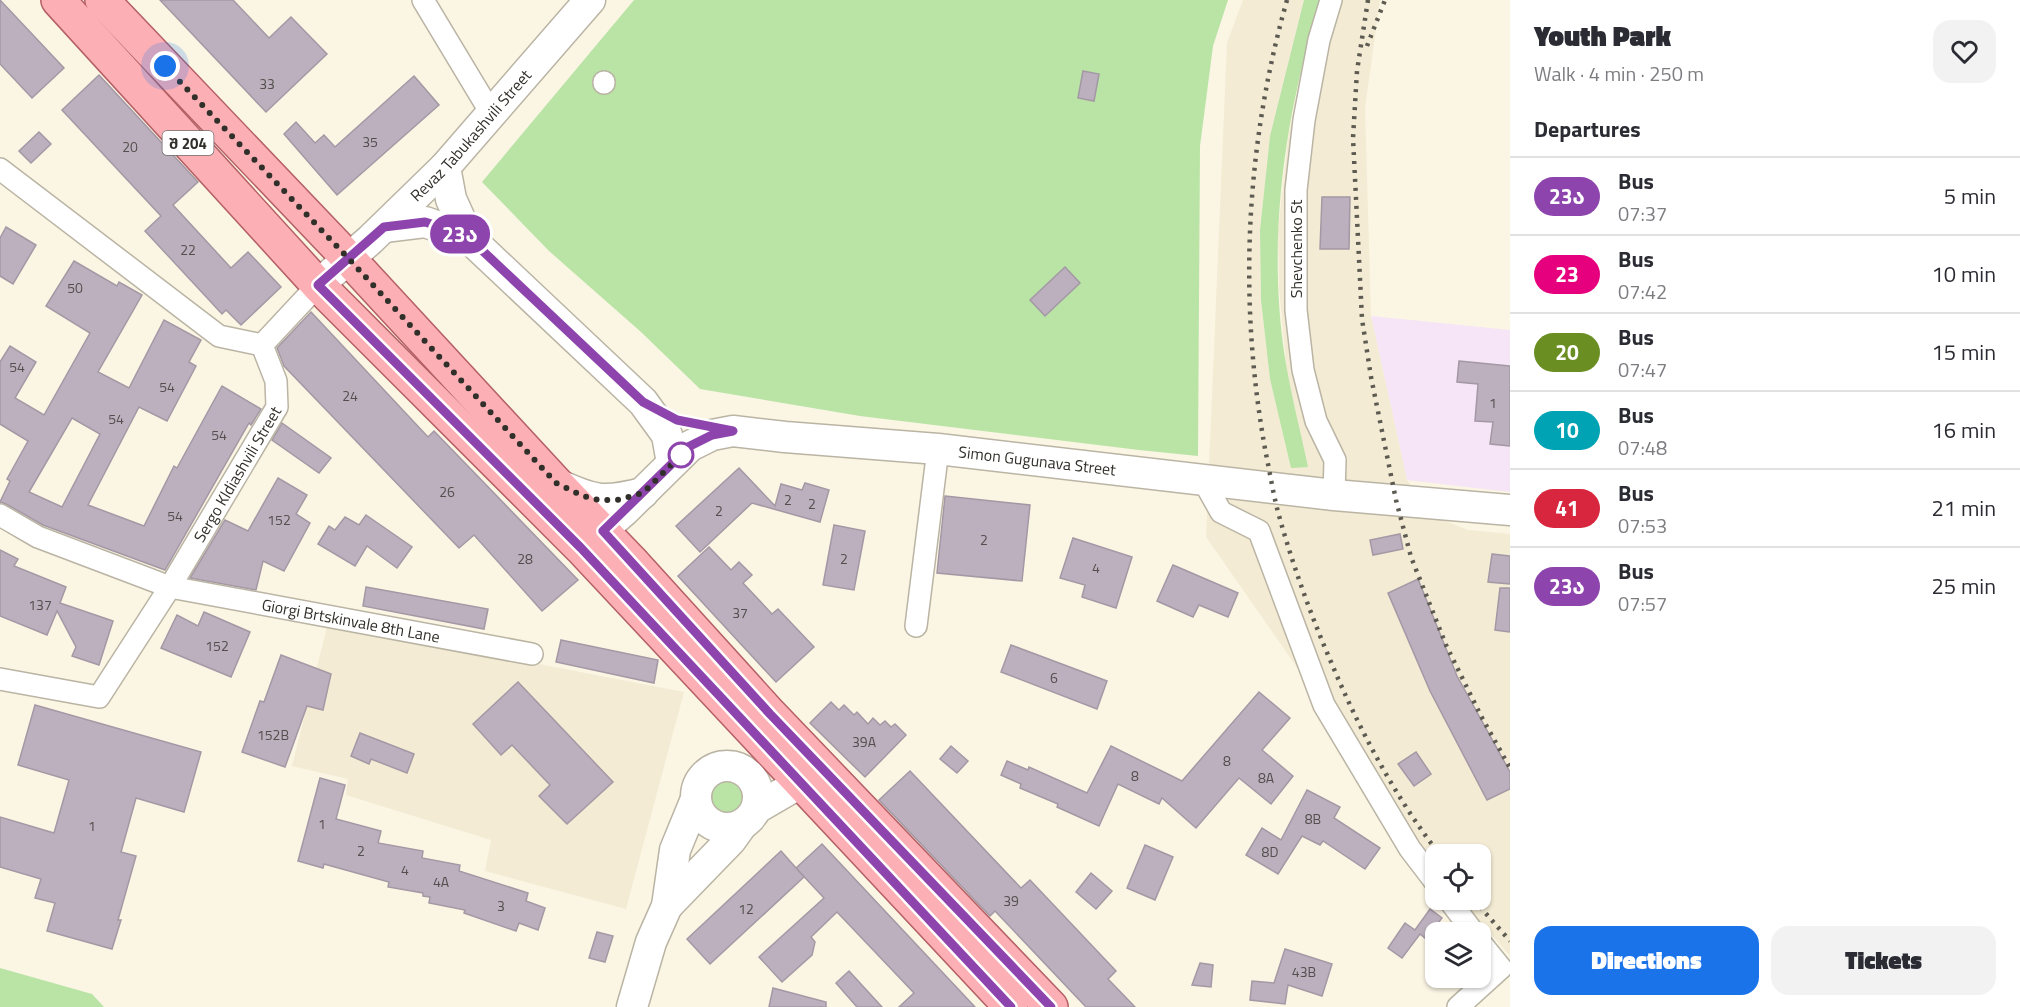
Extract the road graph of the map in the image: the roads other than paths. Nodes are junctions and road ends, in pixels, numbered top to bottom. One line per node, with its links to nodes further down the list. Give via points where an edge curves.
1 (58, 0): 12 (main road, შ 204)
2 (102, 0): 11 (main road, შ 204)
3 (423, 0): 6 (street)
4 (590, 0): 6 (main road, Revaz Tabukashvili Street)
5 (1331, 0): 21 (street, Shevchenko St, via 1318,40 1296,190 1296,310 1303,370 1313,411 1335,460)
6 (491, 113): 7 (main road, Revaz Tabukashvili Street)
7 (445, 167): 9 (main road, Revaz Tabukashvili Street); 10 (main road, via 451,199)
8 (0, 169): 13 (street, via 219,336)
9 (384, 227): 10 (main road, via 425,222); 11 (main road, Revaz Tabukashvili Street)
10 (468, 237): 14 (main road)
11 (349, 259): 12 (main road, Revaz Tabukashvili Street); 19 (main road, შ 204)
12 (318, 285): 13 (street); 24 (main road, შ 204)
13 (262, 345): 25 (street, Sergo Kldiashvili Street, via 276,381 277,407)
14 (643, 402): 15 (main road, via 677,420); 17 (main road, via 667,435)
15 (733, 431): 16 (main road, Simon Gugunava Street); 17 (main road, Simon Gugunava Street, via 701,439)
16 (938, 449): 18 (main road, Simon Gugunava Street); 26 (street)
17 (672, 463): 20 (main road, Simon Gugunava Street)
18 (1203, 480): 21 (main road, Simon Gugunava Street); 34 (street, via 1221,512 1258,531 1324,705)
19 (556, 483): 20 (main road, via 599,500); 24 (main road, შ 204)
20 (643, 493): 24 (main road, Simon Gugunava Street)
21 (1334, 495): 22 (main road, Simon Gugunava Street)
22 (1510, 510)
23 (0, 515): 25 (street, via 38,537)
24 (592, 540): 29 (main road, შ 204)
25 (170, 587): 27 (street, Giorgi Brtskinvale 8th Lane); 28 (street, Sergo Kldiashvili Street, via 99,697)
26 (916, 626)
27 (532, 654)
28 (0, 679)
29 (761, 722): 30 (main road); 31 (main road, შ 204)
30 (723, 766): 32 (main road, via 702,779); 33 (main road, via 747,773 755,783 759,795)
31 (809, 774): 33 (main road); 41 (main road, შ 204); 42 (main road, შ 204)
32 (696, 799): 33 (main road, via 704,818 721,828 731,828); 35 (main road, via 675,850)
33 (749, 817): 35 (main road)
34 (1425, 869)
35 (667, 906): 40 (main road, via 651,942)
36 (1457, 910): 37 (street)
37 (1466, 922)
38 (1491, 956): 39 (street)
39 (1505, 973): 43 (street)
40 (632, 1007)
41 (1011, 1007)
42 (1051, 1007)
43 (1458, 1007)

